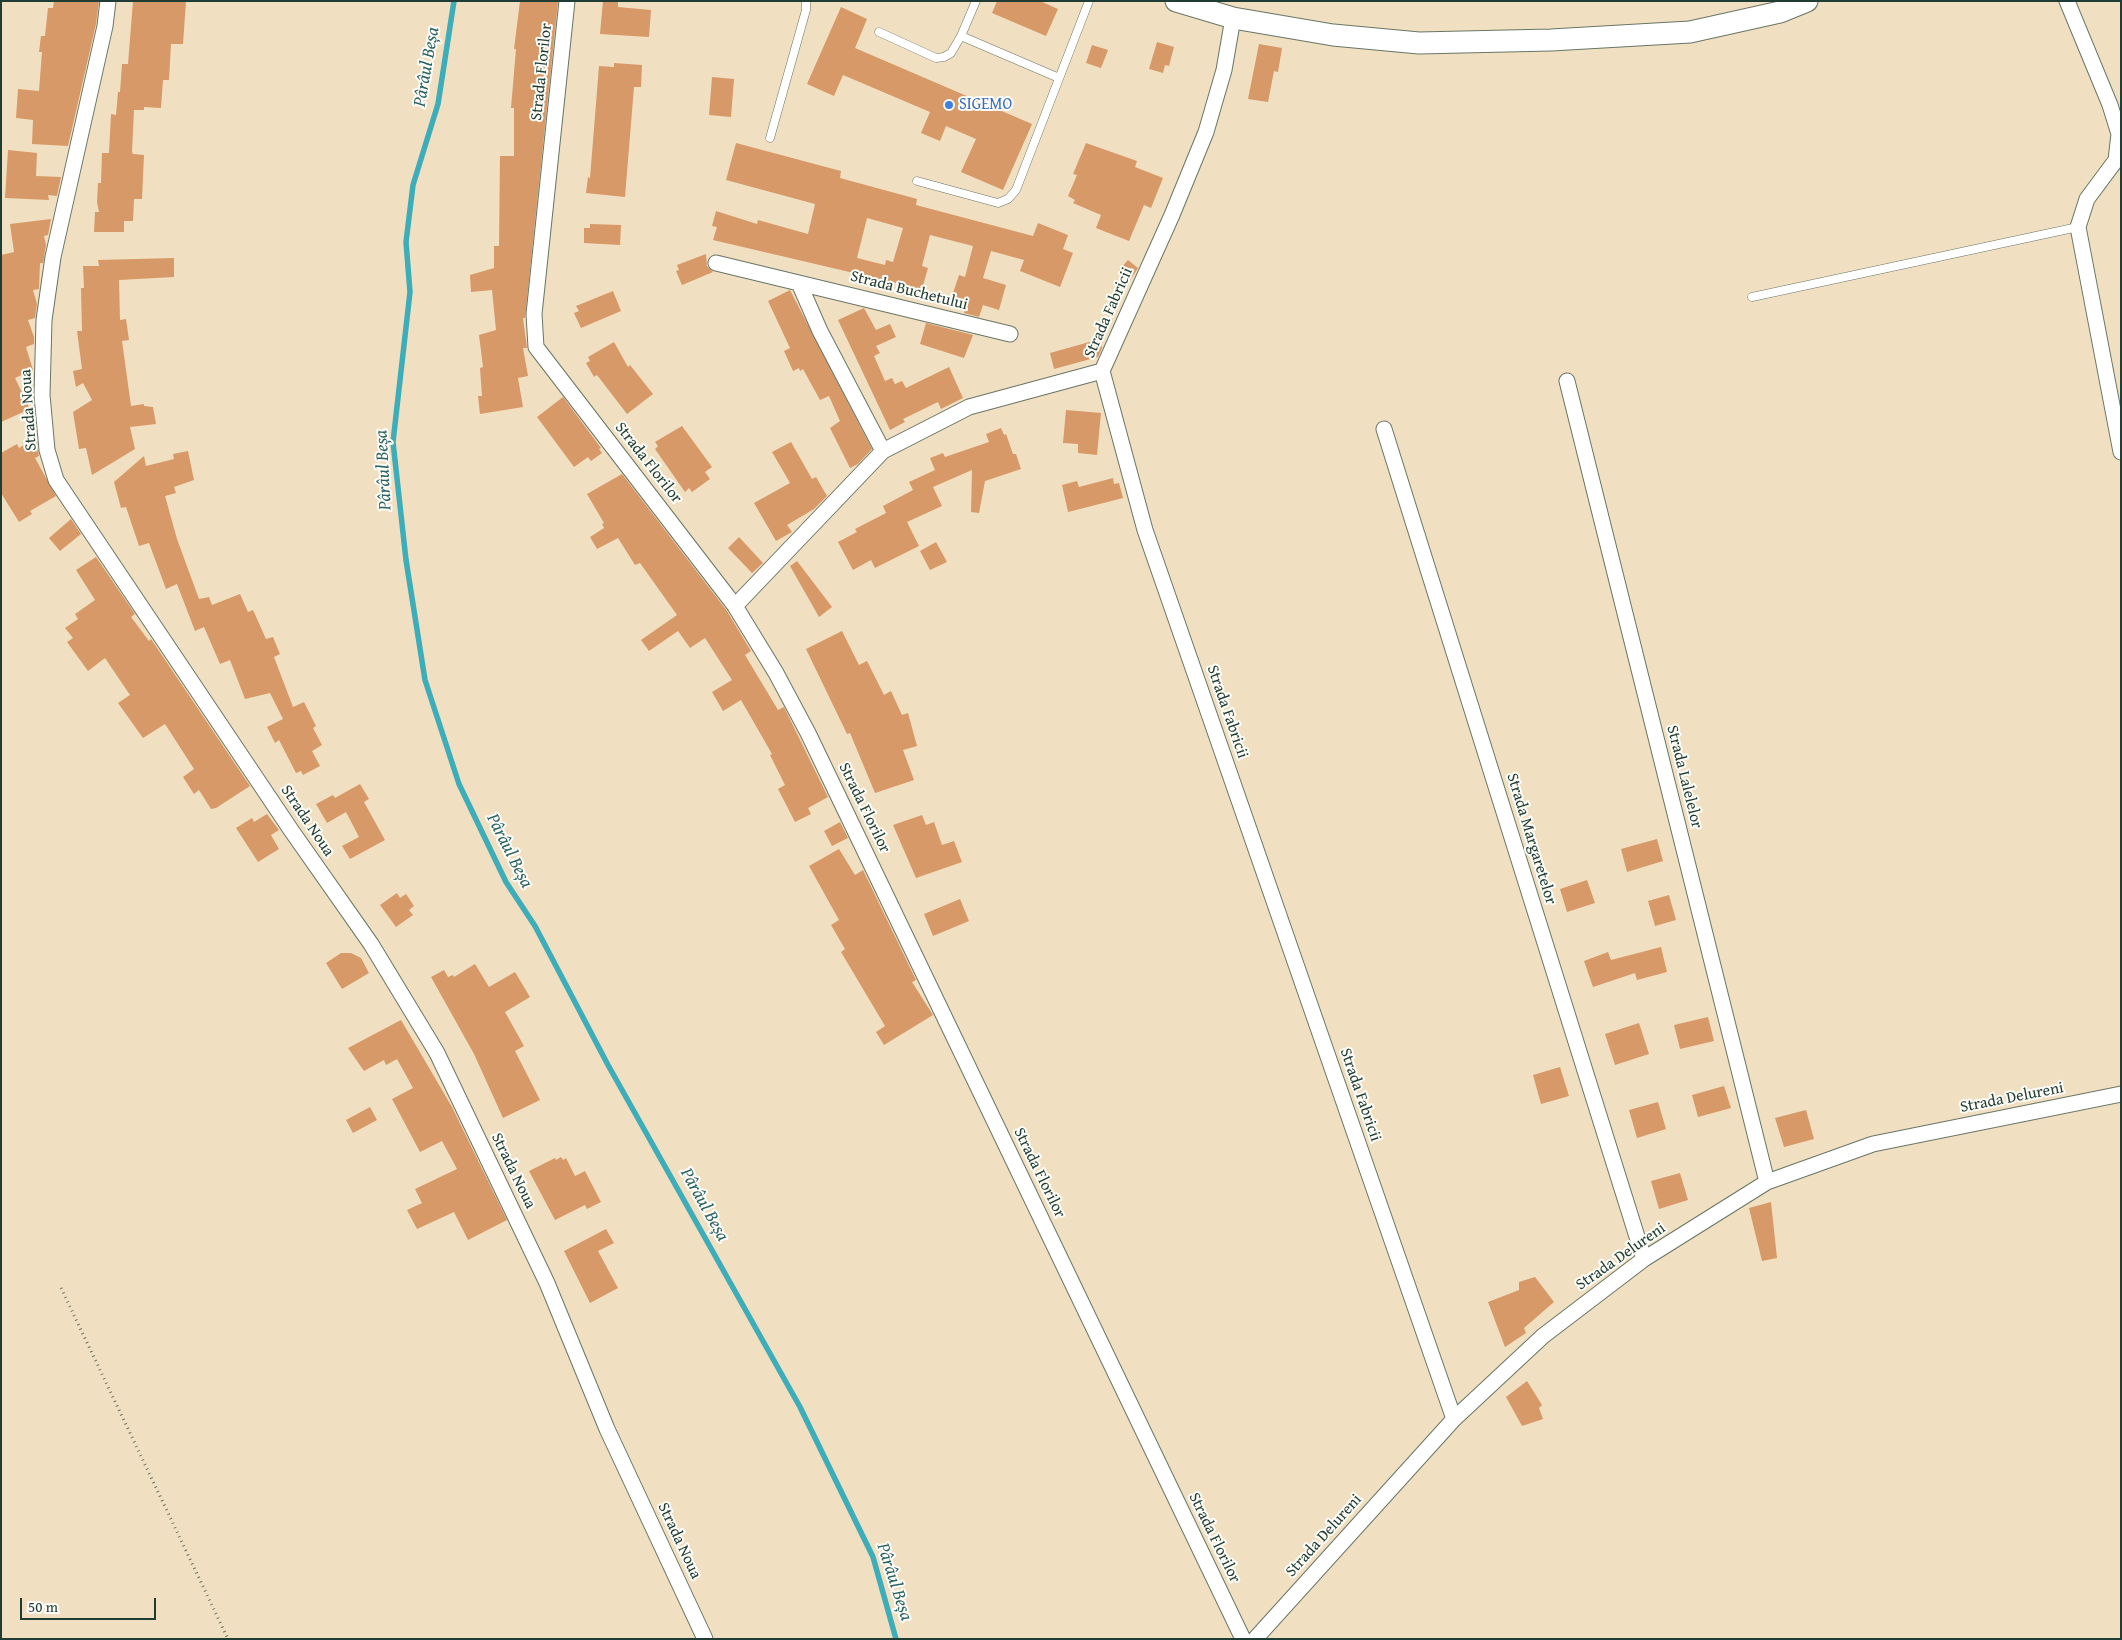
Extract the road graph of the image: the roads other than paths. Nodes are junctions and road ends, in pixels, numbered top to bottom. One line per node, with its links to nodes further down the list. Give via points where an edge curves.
1 (108, 1): 31 (street, Strada Noua, via 53,257 44,320 42,395 47,450 56,480 371,944 437,1053 547,1283 607,1429)
2 (567, 1): 26 (street, Strada Florilor, via 534,314 536,347)
3 (806, 1): 13 (lane)
4 (976, 1): 11 (lane)
5 (1089, 1): 12 (lane)
6 (1176, 1): 9 (main road)
7 (1807, 1): 9 (main road, via 1780,12 1690,32 1551,40 1418,43 1334,36)
8 (2067, 1): 15 (street, via 2110,104 2119,134 2116,160 2087,199)
9 (1233, 18): 20 (street, Strada Fabricii, via 1224,70 1206,132)
10 (879, 32): 11 (lane, via 936,58 951,53)
11 (961, 36): 12 (lane)
12 (1060, 78): 14 (lane, via 1016,190 1008,199 998,203)
13 (770, 138)
14 (917, 181)
15 (2078, 226): 18 (lane); 22 (street)
16 (716, 263): 17 (street, Strada Buchetului)
17 (799, 283): 19 (street, Strada Buchetului); 24 (street)
18 (1752, 297)
19 (1010, 334)
20 (1102, 371): 24 (street, via 969,406); 30 (street, Strada Fabricii, via 1145,530)
21 (1567, 381): 28 (street, Strada Lalelelor)
22 (2119, 428): 25 (street)
23 (1384, 429): 29 (street, Strada Margaretelor)
24 (883, 451): 26 (street)
25 (2121, 452)
26 (735, 606): 32 (street, Strada Florilor, via 808,732)
27 (2121, 1094): 28 (street, Strada Delureni, via 1873,1144)
28 (1767, 1182): 29 (street, Strada Delureni)
29 (1644, 1259): 30 (street, Strada Delureni, via 1543,1336)
30 (1454, 1419): 33 (street, Strada Delureni)
31 (705, 1639)
32 (1242, 1639)
33 (1255, 1639)

